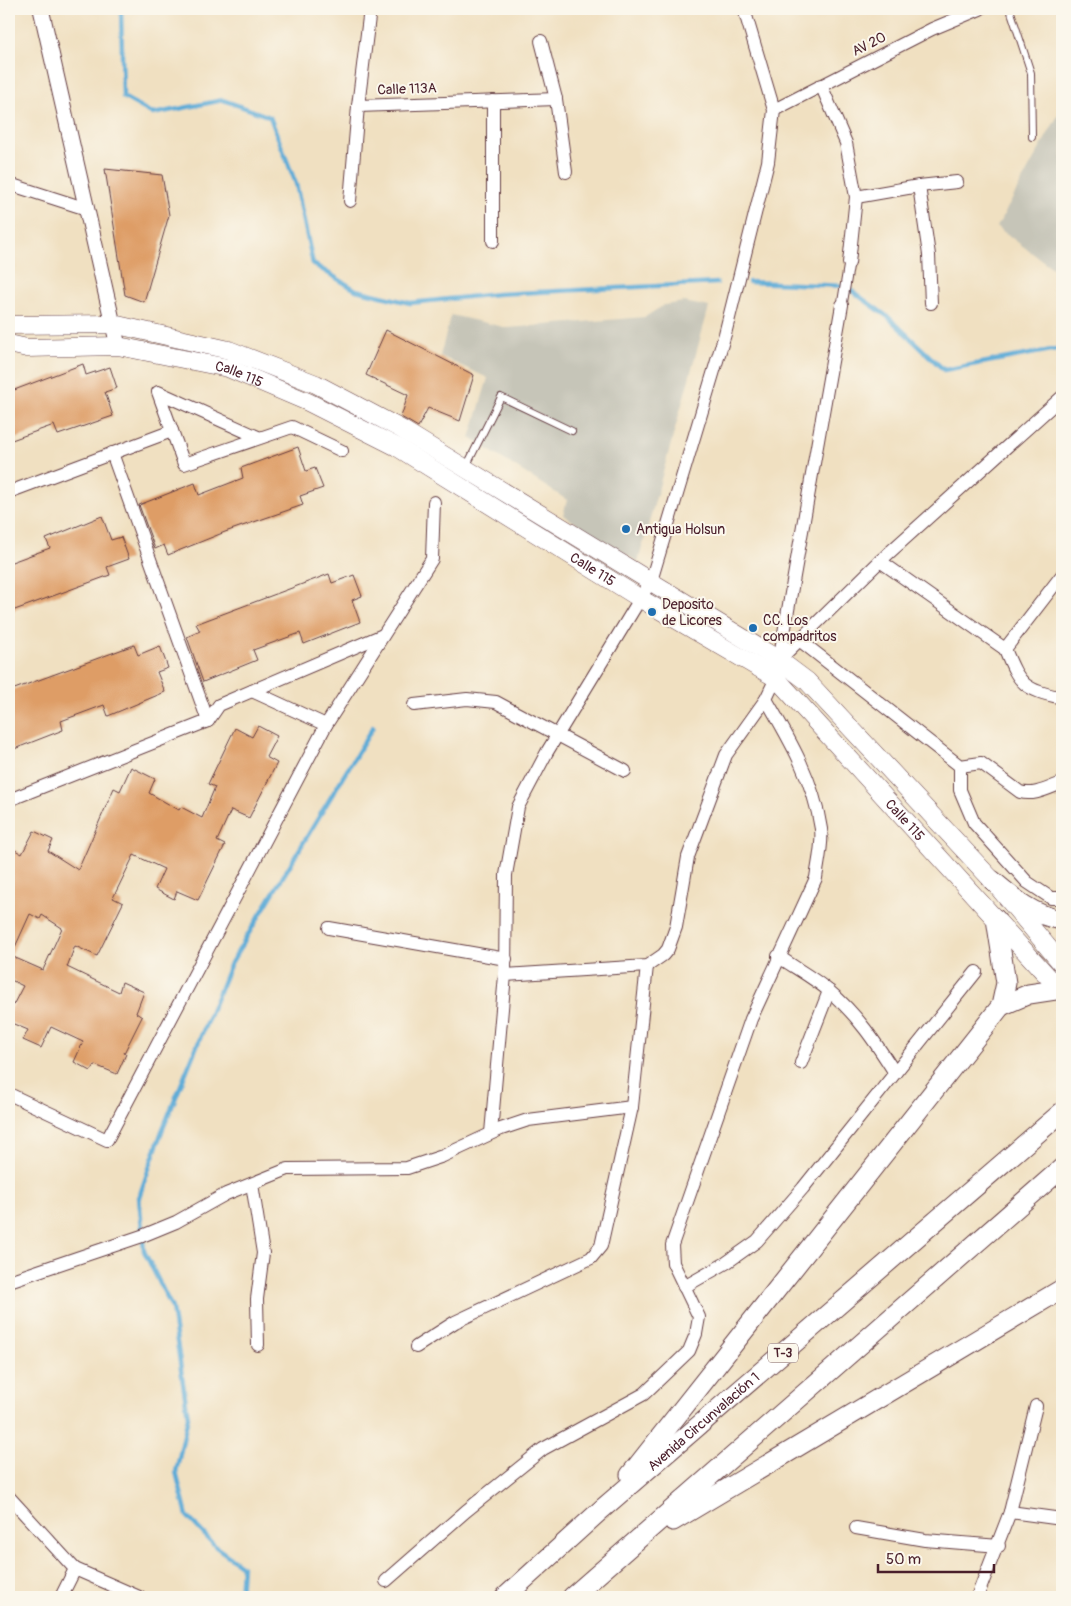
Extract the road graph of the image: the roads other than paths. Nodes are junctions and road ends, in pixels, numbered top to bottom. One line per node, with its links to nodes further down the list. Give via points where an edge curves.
1 (41, 9): 19 (street)
2 (370, 9): 10 (street, Calle 113A)
3 (744, 9): 11 (street)
4 (980, 9): 7 (street, AV 20, via 932,29)
5 (1010, 9): 12 (lane, via 1031,73)
6 (541, 41): 8 (street)
7 (821, 85): 11 (street, AV 20); 17 (street, via 846,143)
8 (556, 99): 9 (street, Calle 113A); 13 (street)
9 (493, 102): 10 (street, Calle 113A); 20 (street)
10 (358, 106): 18 (street)
11 (774, 110): 39 (street, via 768,162 725,334)
12 (1032, 137)
13 (566, 172)
14 (957, 182): 16 (street)
15 (9, 184): 19 (street)
16 (919, 186): 17 (street); 22 (street)
17 (856, 197): 21 (street)
18 (350, 201)
19 (87, 209): 24 (street)
20 (493, 241)
21 (849, 262): 23 (street)
22 (932, 303)
23 (842, 306): 44 (street)
24 (113, 324): 25 (main road, Calle 115); 27 (street); 34 (main road, Calle 115, via 229,350 316,384 401,429)
25 (9, 325)
26 (9, 344): 27 (main road, Calle 115, via 27,348)
27 (118, 346): 40 (main road, Calle 115, via 228,368 308,402 397,448)
28 (1062, 397): 37 (street)
29 (172, 431): 31 (street, via 184,464); 31 (street, via 158,392); 33 (street)
30 (572, 431): 34 (lane, via 501,397)
31 (260, 438): 32 (street, via 292,427)
32 (342, 452)
33 (112, 453): 35 (street); 50 (street)
34 (465, 468): 39 (main road, Calle 115)
35 (9, 492)
36 (434, 502): 41 (street, via 432,559)
37 (880, 561): 42 (street); 43 (street)
38 (1062, 574): 43 (street)
39 (651, 581): 40 (street); 44 (main road, Calle 115)
40 (641, 599): 45 (main road, Calle 115); 52 (street)
41 (383, 635): 46 (street); 51 (street)
42 (798, 639): 44 (street); 53 (street)
43 (1005, 649): 48 (street, via 1016,675 1034,692)
44 (779, 660): 45 (street); 57 (main road, Calle 115, via 807,681)
45 (776, 678): 47 (street); 59 (main road, Calle 115)
46 (252, 691): 50 (street, via 219,705); 51 (street)
47 (766, 698): 62 (street, via 808,779 822,830 816,878); 65 (street, via 726,755 688,857 676,927 668,949)
48 (1062, 698)
49 (414, 704): 52 (street, via 467,699 496,702)
50 (208, 721): 56 (street)
51 (326, 725): 73 (street, via 108,1140)
52 (558, 734): 54 (street); 63 (street, via 518,806 506,875)
53 (960, 766): 55 (street, via 981,763 1020,792 1028,794); 58 (street, via 960,790 974,823 1027,882 1051,898)
54 (625, 771)
55 (1062, 783)
56 (9, 800)
57 (992, 880): 60 (main road, via 1038,914); 64 (main road, Calle 115)
58 (1062, 898)
59 (996, 919): 69 (main road, Calle 115); 70 (main road, via 1006,983)
60 (1062, 920)
61 (329, 928): 63 (street)
62 (778, 956): 68 (street); 80 (street, via 751,1019 672,1245 674,1263)
63 (506, 959): 67 (street)
64 (1062, 964)
65 (647, 966): 67 (street); 74 (street)
66 (976, 972): 72 (street)
67 (505, 975): 76 (street)
68 (828, 990): 71 (street); 72 (street, via 869,1033)
69 (1061, 990): 70 (main road, via 1029,994)
70 (1001, 1006): 86 (main road)
71 (802, 1063)
72 (895, 1073): 80 (street, via 757,1241)
73 (9, 1094)
74 (632, 1107): 76 (street, via 528,1120); 83 (street, via 601,1246 591,1258 455,1322)
75 (1062, 1112): 86 (main road, Avenida Circunvalación 1 / T-3)
76 (491, 1133): 78 (street, via 443,1156 407,1168 288,1170)
77 (1062, 1168): 90 (main road)
78 (252, 1184): 79 (street, via 142,1236); 82 (street, via 263,1253 257,1298)
79 (9, 1281)
80 (684, 1287): 93 (street, via 700,1317 689,1351 644,1394 543,1449)
81 (1062, 1288): 90 (main road)
82 (258, 1345)
83 (416, 1347)
84 (1036, 1406): 87 (street)
85 (9, 1497): 92 (street)
86 (602, 1509): 96 (main road, Avenida Circunvalación 1 / T-3)
87 (1010, 1512): 88 (street); 91 (street)
88 (1062, 1519)
89 (856, 1528): 91 (street, via 925,1540)
90 (633, 1544): 97 (main road)
91 (999, 1546): 98 (street)
92 (75, 1569): 94 (street); 95 (street)
93 (386, 1581)
94 (61, 1597)
95 (139, 1597)
96 (505, 1597)
97 (572, 1597)
98 (977, 1597)

